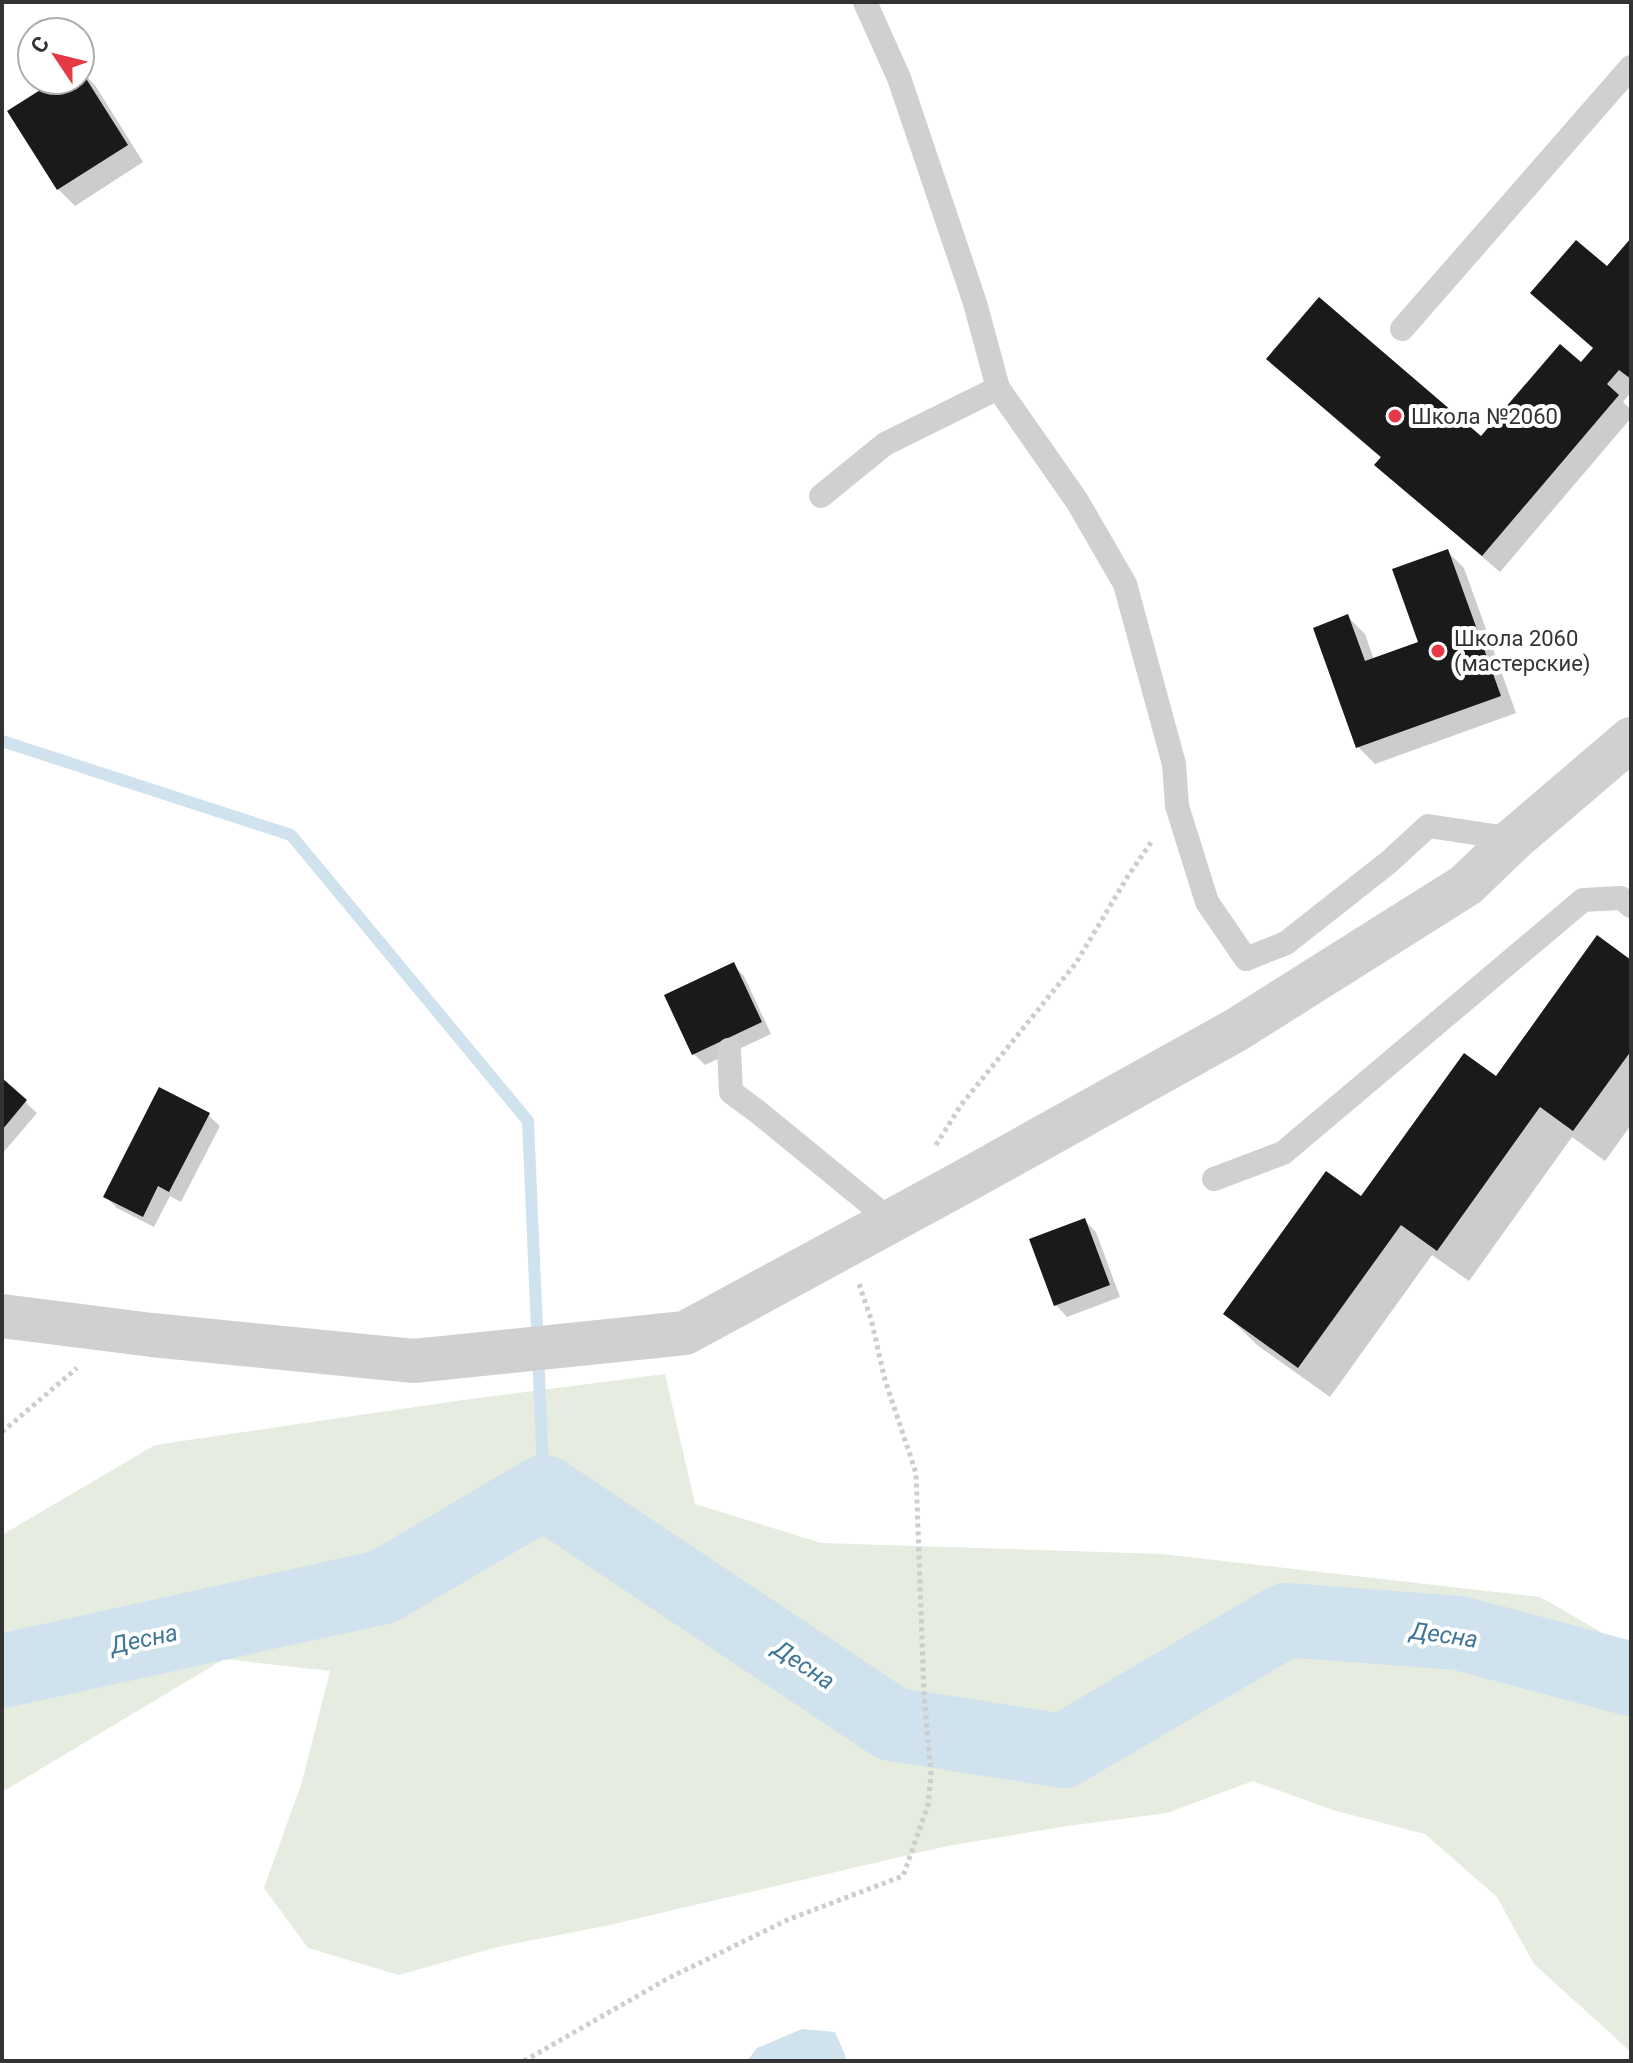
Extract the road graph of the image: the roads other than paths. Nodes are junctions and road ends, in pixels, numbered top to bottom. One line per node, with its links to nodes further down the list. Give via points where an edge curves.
1 (865, 2): 4 (lane, via 904,93)
2 (1631, 67): 3 (lane)
3 (1402, 329)
4 (998, 388): 5 (lane, via 885,444); 7 (lane, via 1077,501 1125,584 1174,764 1177,806 1207,902 1246,959 1286,943 1428,826)
5 (821, 496)
6 (1631, 739): 7 (street)
7 (1514, 839): 11 (street, via 1466,885 1236,1030)
8 (1631, 906): 10 (lane, via 1621,898 1583,900 1283,1153)
9 (729, 1050): 11 (lane, via 731,1092)
10 (1214, 1179)
11 (902, 1214): 12 (street, via 685,1333 414,1361)
12 (2, 1316)

